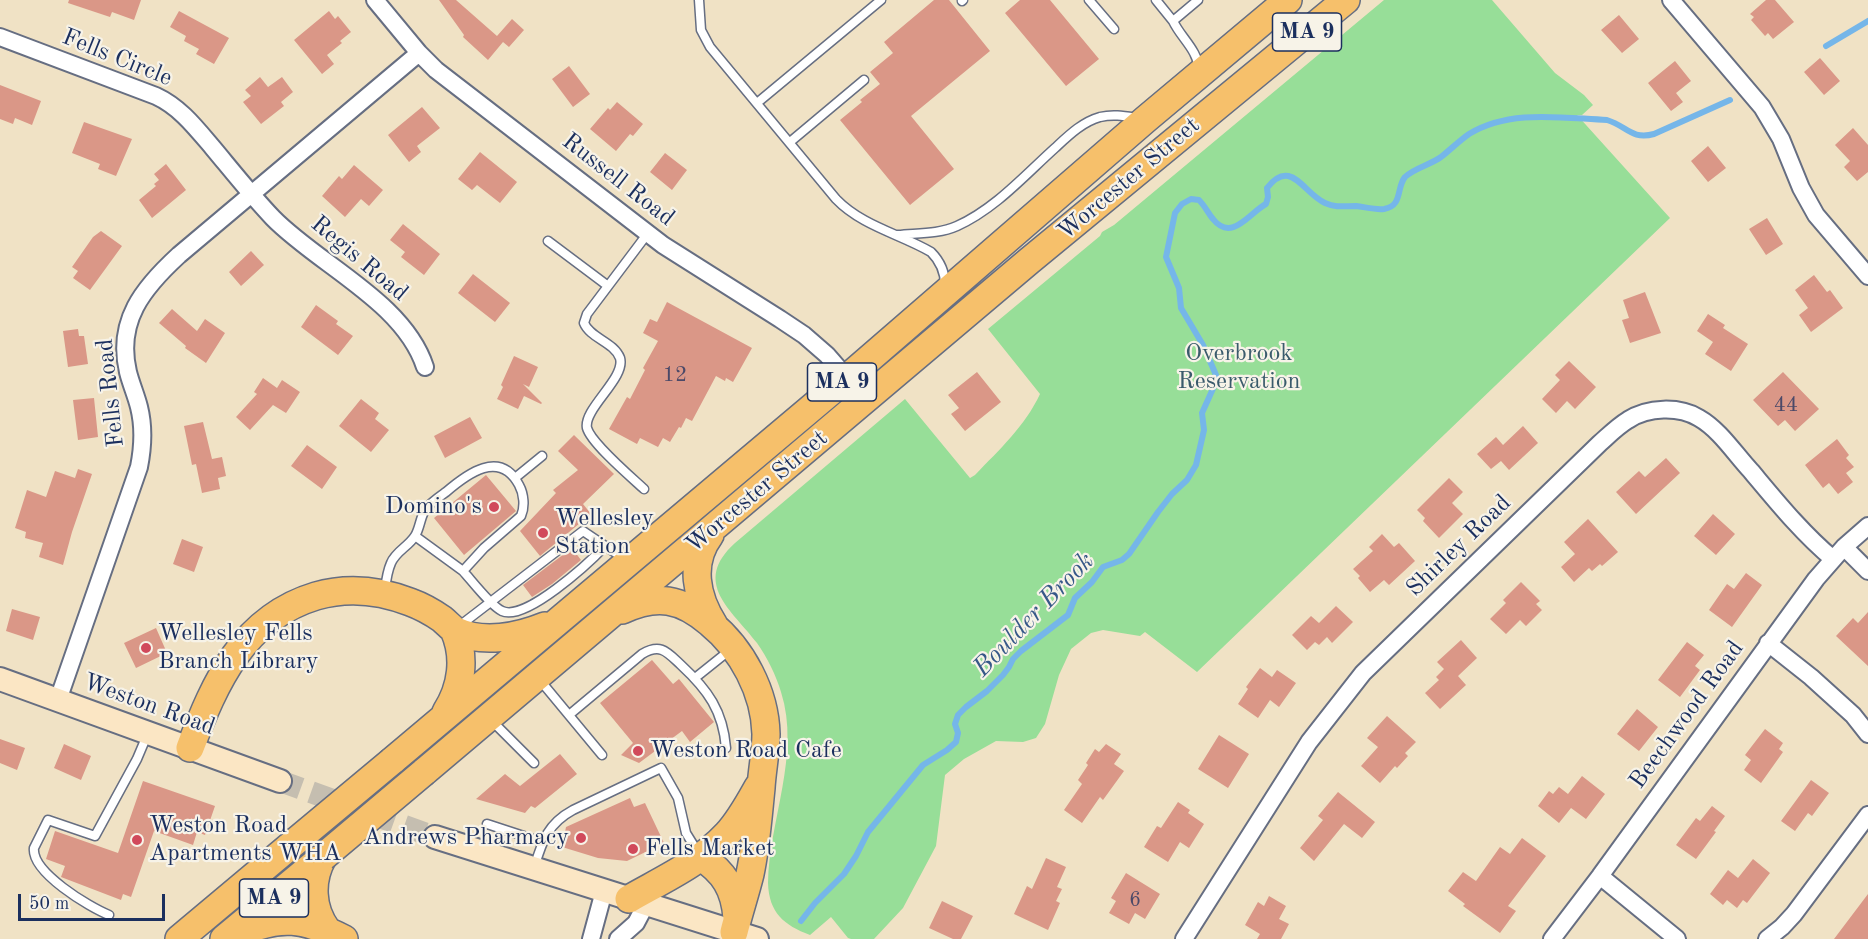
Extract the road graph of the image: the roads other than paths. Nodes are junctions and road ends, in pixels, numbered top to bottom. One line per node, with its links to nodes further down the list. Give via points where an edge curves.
1 (375, 0): 13 (street, Russell Road)
2 (699, 0): 16 (lane, via 700,24 710,47)
3 (880, 0): 16 (lane)
4 (1089, 0): 11 (lane)
5 (1156, 0): 10 (lane)
6 (1198, 0): 10 (lane)
7 (1288, 0): 14 (highway, Worcester Street / MA 9)
8 (1346, 0): 31 (highway, Worcester Street / MA 9)
9 (1671, 0): 23 (street, via 1762,107 1816,215)
10 (1173, 21): 14 (lane, via 1196,55)
11 (1114, 29)
12 (0, 37): 19 (street, Fells Circle, via 165,100 196,128)
13 (419, 53): 19 (street, Fells Road); 20 (street, Russell Road)
14 (1199, 74): 17 (highway, Worcester Street / MA 9)
15 (864, 80): 18 (lane)
16 (757, 103): 18 (lane)
17 (1146, 119): 21 (lane, via 1110,115 1087,122 974,217 938,232); 25 (highway, Worcester Street / MA 9)
18 (789, 142): 21 (lane, via 843,206)
19 (252, 195): 26 (street, Regis Road, via 281,226 391,315 412,339); 50 (street, Fells Road, via 159,274 130,319 125,348 141,417 140,467)
20 (648, 233): 24 (lane); 27 (street, Russell Road, via 692,265 792,326)
21 (896, 235): 25 (lane, via 936,257 944,270)
22 (548, 241): 24 (lane)
23 (1868, 276)
24 (609, 286): 30 (lane, via 584,323 617,354 620,368 591,414 587,428)
25 (944, 294): 27 (highway, Worcester Street / MA 9)
26 (425, 367)
27 (847, 378): 36 (highway, Worcester Street / MA 9)
28 (543, 456): 29 (lane)
29 (514, 478): 33 (lane, via 492,466 468,474 425,510); 37 (lane, via 523,497 521,516)
30 (644, 489)
31 (720, 523): 42 (highway, Worcester Street / MA 9); 43 (highway, via 703,546 697,565 701,599)
32 (1868, 526): 35 (street, Beechwood Road)
33 (415, 536): 37 (lane); 39 (lane, via 392,560)
34 (605, 546): 36 (lane); 40 (lane, via 585,566 525,609 507,612); 40 (lane, via 583,531)
35 (1838, 553): 38 (street, Shirley Road); 45 (street, Beechwood Road); 78 (street, Shirley Road, via 1798,526 1699,418 1664,410 1629,419 1362,674 1309,742)
36 (629, 562): 41 (highway, Worcester Street / MA 9)
37 (463, 571): 40 (lane)
38 (1868, 572)
39 (385, 594): 44 (highway, via 432,612); 56 (highway, via 346,591 320,595 288,607 267,621 223,673)
40 (491, 602): 44 (lane)
41 (561, 618): 44 (highway, via 511,636 477,637); 53 (highway, Worcester Street / MA 9)
42 (603, 621): 43 (highway, via 634,605 664,600 690,608); 47 (highway, Worcester Street / MA 9)
43 (714, 626): 46 (highway)
44 (454, 630): 53 (highway, via 460,678 450,706)
45 (1768, 643): 55 (street, via 1853,715); 69 (street, Beechwood Road)
46 (733, 648): 48 (lane); 60 (highway, via 753,679 762,706 766,735)
47 (537, 677): 51 (lane); 52 (highway, Worcester Street / MA 9)
48 (694, 678): 51 (lane, via 664,650 650,650); 57 (lane, via 708,692 717,710)
49 (0, 680): 50 (main road, Weston Road)
50 (58, 700): 54 (main road, Weston Road)
51 (569, 715): 58 (lane)
52 (488, 718): 59 (lane); 66 (highway, Worcester Street / MA 9, bridge)
53 (436, 724): 74 (highway, Worcester Street / MA 9, bridge)
54 (148, 733): 56 (main road, Weston Road); 71 (lane, via 95,836 48,820 33,852 51,878)
55 (1868, 734)
56 (190, 748): 61 (main road, Weston Road)
57 (726, 748)
58 (602, 755)
59 (534, 763)
60 (762, 777): 67 (highway, via 739,819); 72 (highway)
61 (280, 781)
62 (1868, 815): 81 (street, via 1794,914)
63 (487, 824): 65 (lane)
64 (435, 837): 68 (main road)
65 (542, 842): 67 (lane, via 550,828 567,813 661,768 678,798 686,833); 68 (lane)
66 (323, 856): 73 (highway, via 315,875 314,893 318,912); 75 (highway, Worcester Street / MA 9)
67 (701, 857): 70 (highway); 72 (highway, via 724,876)
68 (534, 869): 70 (main road)
69 (1600, 876): 79 (street, Beechwood Road); 80 (street)
70 (626, 898): 72 (main road); 76 (street); 77 (street, via 636,924)
71 (109, 915)
72 (743, 929)
73 (335, 934): 75 (highway, via 306,923 281,921 255,926)
74 (179, 939)
75 (226, 939)
76 (591, 939)
77 (618, 939)
78 (1184, 939)
79 (1552, 939)
80 (1677, 939)
81 (1767, 939)

